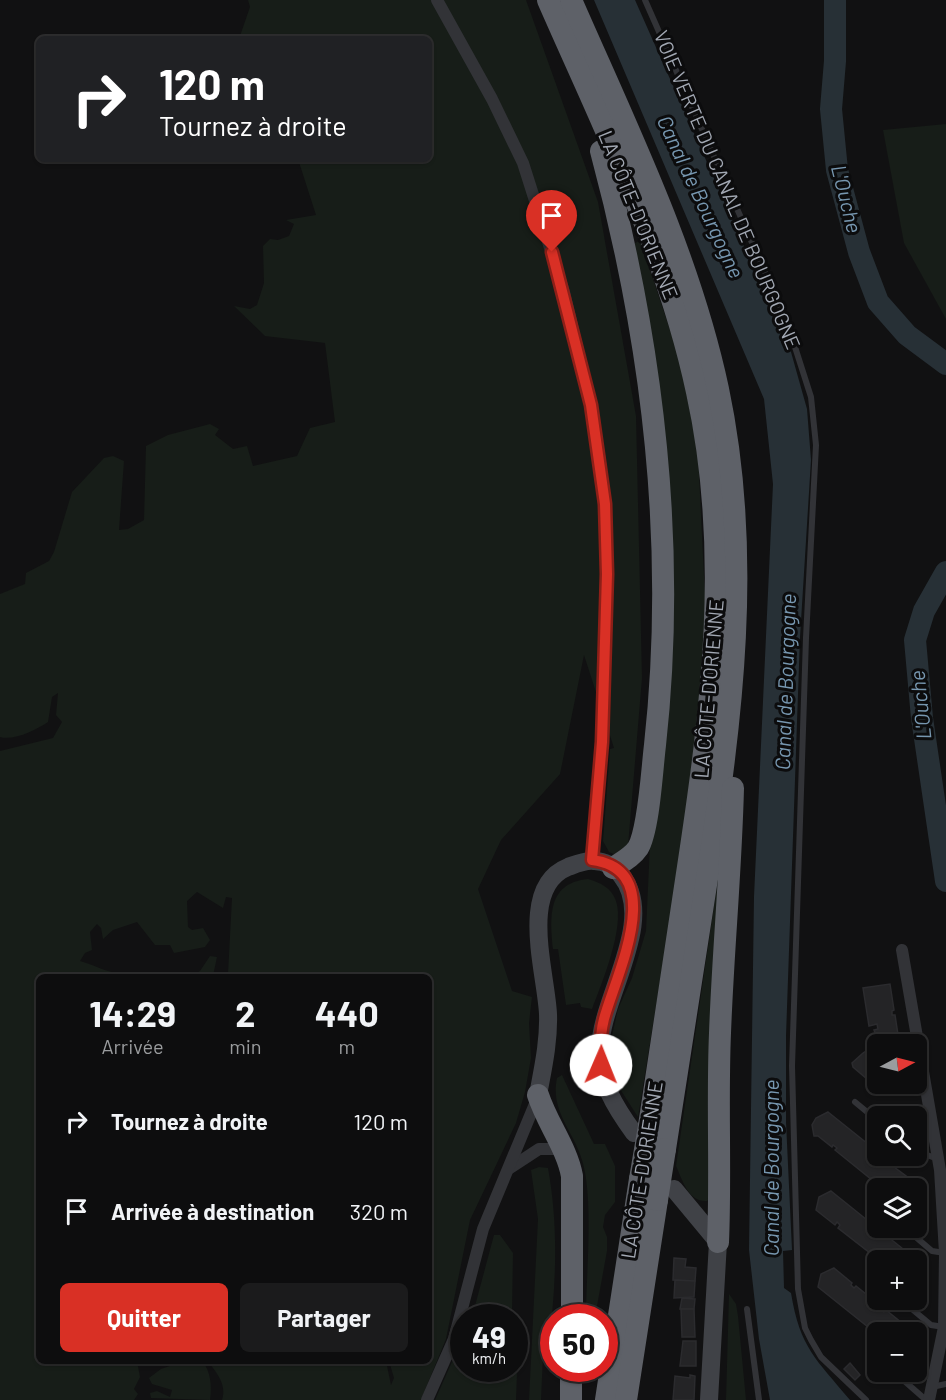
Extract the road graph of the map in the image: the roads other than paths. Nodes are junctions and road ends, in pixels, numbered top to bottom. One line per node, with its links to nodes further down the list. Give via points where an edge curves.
1 (437, 0): 6 (street, via 523,163 564,292 591,405 607,539 601,765)
2 (571, 0): 5 (highway, LA CÔTE-D'ORIENNE, via 674,241 705,336 730,464 738,563)
3 (645, 0): 35 (lane, VOIE VERTE DU CANAL DE BOURGOGNE, via 787,322 816,421 792,1066 798,1289 805,1328 821,1357)
4 (552, 9): 7 (highway, via 601,149 623,232 643,340 660,491 663,610 650,784 641,842); 12 (highway, LA CÔTE-D'ORIENNE, via 672,296 698,393 713,492 718,592 712,692)
5 (737, 616): 17 (highway, LA CÔTE-D'ORIENNE, bridge, via 721,790 665,1149); 19 (highway, via 731,876 720,1033)
6 (592, 860): 7 (main road); 9 (main road, via 557,873 545,886 539,902 548,1016)
7 (613, 868): 12 (main road, via 630,889 634,916 603,1020 601,1065 612,1101)
8 (902, 950): 15 (street)
9 (538, 1095): 13 (highway); 16 (street)
10 (855, 1102): 11 (lane)
11 (867, 1112)
12 (641, 1130): 31 (highway, LA CÔTE-D'ORIENNE, bridge, via 640,1179)
13 (562, 1149): 16 (street, via 539,1149); 21 (highway, via 573,1184)
14 (927, 1155): 15 (lane)
15 (938, 1159): 20 (street)
16 (507, 1171): 29 (street, via 483,1229 454,1339)
17 (666, 1194): 19 (main road); 32 (highway, LA CÔTE-D'ORIENNE)
18 (917, 1238): 20 (lane, via 932,1251)
19 (718, 1242): 33 (main road)
20 (945, 1253): 24 (street)
21 (572, 1304)
22 (747, 1309): 34 (lane)
23 (913, 1310): 24 (lane, via 931,1325)
24 (945, 1327): 28 (street)
25 (571, 1382): 30 (highway)
26 (906, 1382): 36 (lane)
27 (946, 1384): 28 (lane)
28 (932, 1387): 36 (street)
29 (427, 1400)
30 (571, 1400)
31 (606, 1400)
32 (626, 1400)
33 (709, 1400)
34 (759, 1400)
35 (866, 1400)
36 (927, 1400)

